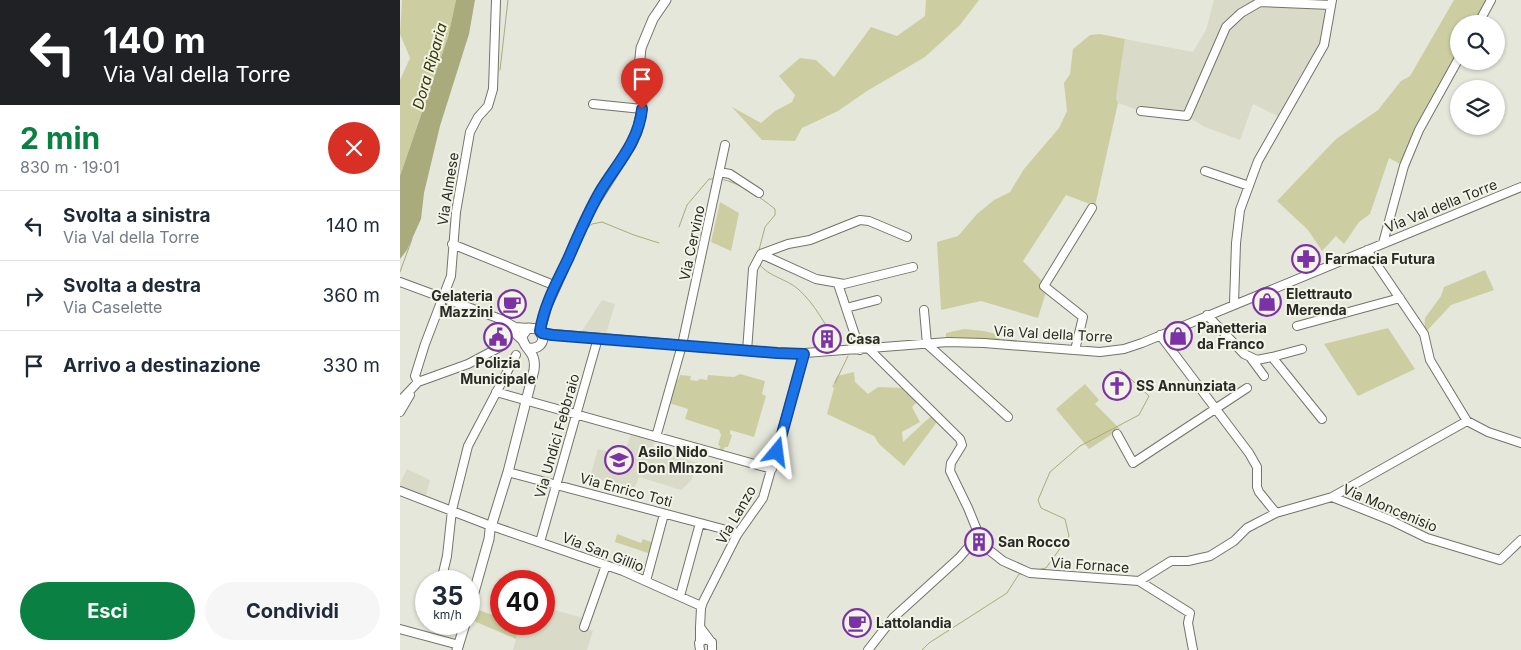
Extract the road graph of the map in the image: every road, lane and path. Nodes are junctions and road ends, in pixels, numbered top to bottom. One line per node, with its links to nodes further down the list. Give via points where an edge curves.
1 (496, 0): 19 (street, Via Almese, via 493,89 488,106 470,132)
2 (666, 0): 8 (main road, via 653,19 641,48)
3 (1491, 0): 5 (street)
4 (1331, 2): 9 (street, via 1260,2 1241,12 1226,28 1187,116); 13 (street, via 1324,45 1262,155)
5 (1483, 15)
6 (1452, 70): 18 (street, via 1419,130 1404,166)
7 (593, 104): 8 (street)
8 (642, 109): 24 (main road, via 634,139 596,200)
9 (1141, 111)
10 (725, 145): 12 (street, Via Cervino)
11 (1205, 171): 13 (street)
12 (719, 172): 15 (street, via 730,174); 42 (street, Via Cervino)
13 (1249, 186): 29 (street, via 1240,210)
14 (1521, 187): 18 (street, Via Val della Torre)
15 (759, 193)
16 (1092, 208): 48 (street, via 1044,286 1083,317)
17 (907, 237): 21 (street, via 860,220 810,240)
18 (1383, 243): 20 (street, Via Val della Torre)
19 (452, 244): 24 (street); 26 (street, Via Almese, via 451,276)
20 (1367, 250): 27 (street); 29 (street, Via Val della Torre)
21 (761, 254): 22 (street, via 816,279 844,284); 49 (street, via 754,269)
22 (913, 267)
23 (400, 282): 26 (street)
24 (556, 286): 30 (main road)
25 (839, 287): 31 (street)
26 (444, 297): 34 (street); 55 (street, Via Almese, via 425,344 416,376)
27 (1400, 298): 35 (street); 65 (street, via 1424,334 1430,360)
28 (877, 300): 31 (street)
29 (1234, 304): 33 (street, Via Val della Torre)
30 (547, 306): 36 (main road); 38 (main road)
31 (846, 308): 47 (street)
32 (924, 310): 41 (street)
33 (1207, 315): 37 (street, Via Val della Torre); 52 (street)
34 (498, 319): 36 (street, via 515,327); 40 (street)
35 (1298, 326)
36 (530, 328): 38 (main road); 40 (main road, via 523,333)
37 (1160, 335): 48 (street, Via Val della Torre, via 1124,349); 60 (street)
38 (541, 338): 39 (street, Via Val della Torre, via 552,335); 44 (main road); 59 (main road, via 539,362)
39 (598, 338): 42 (street, Via Val della Torre); 62 (street, Via Undici Febbraio)
40 (522, 340): 44 (main road)
41 (928, 344): 45 (street, Via Val della Torre); 48 (street, Via Val della Torre, via 984,343); 63 (street)
42 (682, 345): 49 (street, Via Val della Torre); 67 (street, Via Cervino)
43 (500, 347): 55 (street, via 468,364)
44 (529, 348): 59 (main road, via 536,363)
45 (869, 349): 47 (street, Via Val della Torre); 80 (street, Via Fornace, via 960,439 962,445 950,471)
46 (1302, 349): 53 (street)
47 (860, 350): 50 (street, Via Val della Torre)
48 (1075, 350)
49 (747, 351): 50 (street, Via Val della Torre)
50 (804, 354): 69 (street, Via Lanzo)
51 (516, 355): 57 (street)
52 (1249, 357): 53 (street, via 1257,360); 54 (street)
53 (1272, 357): 64 (street)
54 (1264, 376)
55 (418, 382): 58 (street); 61 (street)
56 (1247, 388): 60 (street)
57 (496, 392): 59 (street); 74 (street, via 468,446)
58 (400, 401)
59 (527, 401): 62 (street); 70 (main road)
60 (1216, 408): 66 (street, via 1133,463); 75 (street, via 1249,453 1257,467 1259,492)
61 (400, 412)
62 (576, 414): 67 (street); 71 (street, Via Undici Febbraio)
63 (1008, 417)
64 (1322, 419)
65 (1467, 421): 68 (street); 73 (street)
66 (1117, 434)
67 (656, 437): 69 (street)
68 (1521, 444)
69 (772, 469): 79 (street, Via Lanzo, via 762,500)
70 (508, 472): 71 (street, Via Enrico Toti); 78 (main road)
71 (556, 484): 76 (street, Via Enrico Toti); 82 (street, Via Undici Febbraio)
72 (400, 491): 74 (street, Via San Gillio)
73 (1332, 497): 75 (street, Via Moncenisio); 81 (street, Via Moncenisio, via 1427,538 1500,560)
74 (452, 510): 78 (street, Via San Gillio); 84 (street)
75 (1276, 513): 87 (street, Via Moncenisio, via 1247,528 1234,541 1210,556 1170,561)
76 (664, 514): 77 (street, Via Enrico Toti); 86 (street)
77 (700, 523): 79 (street, Via Enrico Toti); 88 (street)
78 (493, 526): 82 (street, Via San Gillio); 85 (main road)
79 (737, 535): 89 (street, Via Lanzo)
80 (979, 535): 87 (street, Via Fornace, via 1003,562 1030,572); 98 (street, via 959,558 893,618)
81 (1521, 540)
82 (540, 542): 83 (street, Via San Gillio)
83 (606, 565): 86 (street, Via San Gillio); 90 (street)
84 (444, 570)
85 (480, 571)
86 (646, 581): 88 (street, Via San Gillio)
87 (1139, 581): 99 (street, Via Fornace, via 1190,613 1188,623)
88 (680, 596): 89 (street, Via San Gillio)
89 (701, 606): 91 (street, Via Lanzo)
90 (584, 627)
91 (700, 627): 94 (street); 96 (street, Via Lanzo)
92 (400, 629): 95 (street)
93 (462, 635): 95 (main road)
94 (709, 639): 96 (street, via 705,638); 97 (street)
95 (458, 647)
96 (699, 647)
97 (713, 649)
98 (868, 650)
99 (1193, 650)

